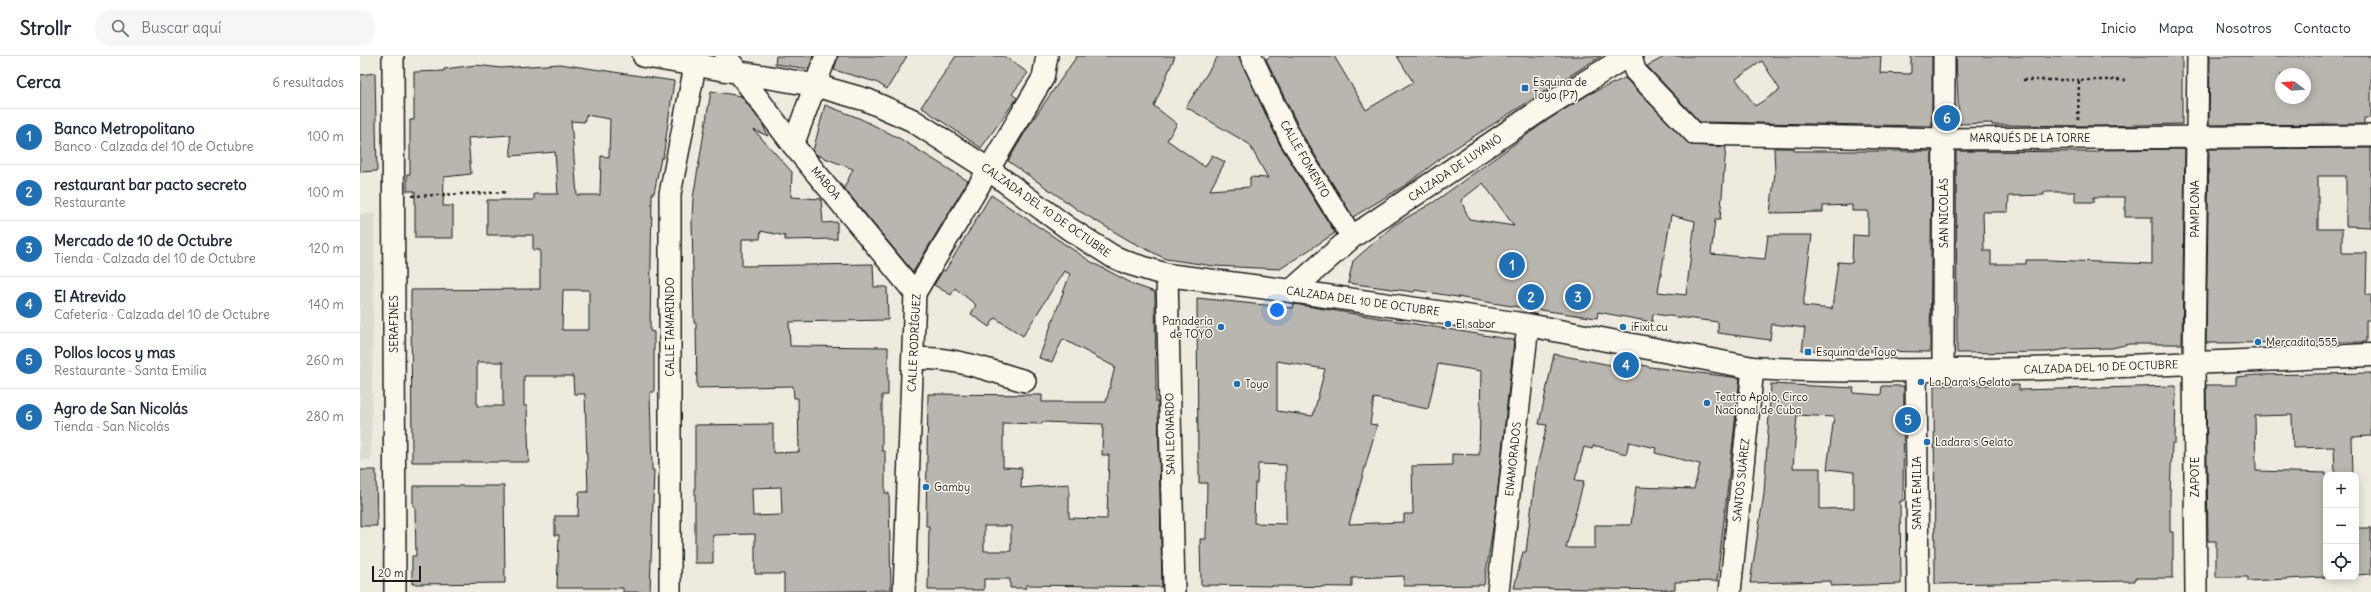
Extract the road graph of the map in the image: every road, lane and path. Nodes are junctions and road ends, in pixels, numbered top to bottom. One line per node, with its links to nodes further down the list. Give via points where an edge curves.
1 (393, 56): 23 (street, SERAFINES)
2 (644, 56): 10 (main road, CALZADA DEL 10 DE OCTUBRE)
3 (826, 56): 15 (street)
4 (1047, 56): 21 (street, CALLE RODRÍGUEZ, via 1042,78)
5 (1251, 56): 24 (street, CALLE FOMENTO, via 1291,140)
6 (1627, 56): 24 (main road, CALZADA DE LUYANÓ, via 1542,109)
7 (1630, 56): 19 (street, MARQUÉS DE LA TORRE, via 1635,71 1695,134)
8 (1944, 56): 19 (street, SAN NICOLÁS)
9 (2198, 56): 17 (street, PAMPLONA)
10 (696, 60): 11 (main road, CALZADA DEL 10 DE OCTUBRE); 37 (street, CALLE TAMARINDO, via 670,194)
11 (732, 65): 15 (main road, CALZADA DEL 10 DE OCTUBRE); 20 (street, MABOA)
12 (2023, 80): 13 (path)
13 (2079, 80): 14 (path); 18 (path)
14 (2129, 80)
15 (814, 85): 20 (street); 21 (main road, CALZADA DEL 10 DE OCTUBRE, via 867,100 912,120)
16 (2371, 136): 17 (street, MARQUÉS DE LA TORRE)
17 (2196, 137): 18 (street, MARQUÉS DE LA TORRE); 31 (street, PAMPLONA)
18 (2078, 138): 19 (street, MARQUÉS DE LA TORRE)
19 (1945, 139): 34 (street, SAN NICOLÁS)
20 (793, 145): 27 (street, MABOA)
21 (988, 169): 25 (main road, CALZADA DEL 10 DE OCTUBRE, via 1068,228 1112,256); 27 (street, CALLE RODRÍGUEZ)
22 (508, 192): 23 (path)
23 (394, 197): 36 (street, SERAFINES)
24 (1352, 238): 26 (main road, CALZADA DE LUYANÓ)
25 (1167, 275): 26 (main road, CALZADA DEL 10 DE OCTUBRE); 39 (street, SAN LEONARDO)
26 (1291, 291): 28 (main road, CALZADA DEL 10 DE OCTUBRE)
27 (915, 293): 30 (street, CALLE RODRÍGUEZ)
28 (1528, 325): 32 (main road, CALZADA DEL 10 DE OCTUBRE); 40 (street, ENAMORADOS)
29 (2371, 355): 31 (main road, CALZADA DEL 10 DE OCTUBRE)
30 (912, 359): 35 (street, via 934,357 952,360); 38 (street, CALLE RODRÍGUEZ)
31 (2194, 363): 34 (main road, CALZADA DEL 10 DE OCTUBRE, via 2053,370); 43 (street, ZAPOTE)
32 (1753, 368): 33 (main road, CALZADA DEL 10 DE OCTUBRE, via 1835,372); 41 (street, SANTOS SUÁREZ)
33 (1916, 370): 34 (main road, CALZADA DEL 10 DE OCTUBRE); 42 (street, SANTA EMILIA)
34 (1943, 370)
35 (1025, 381)
36 (395, 592)
37 (670, 592)
38 (904, 592)
39 (1174, 592)
40 (1498, 592)
41 (1730, 592)
42 (1918, 592)
43 (2196, 592)

